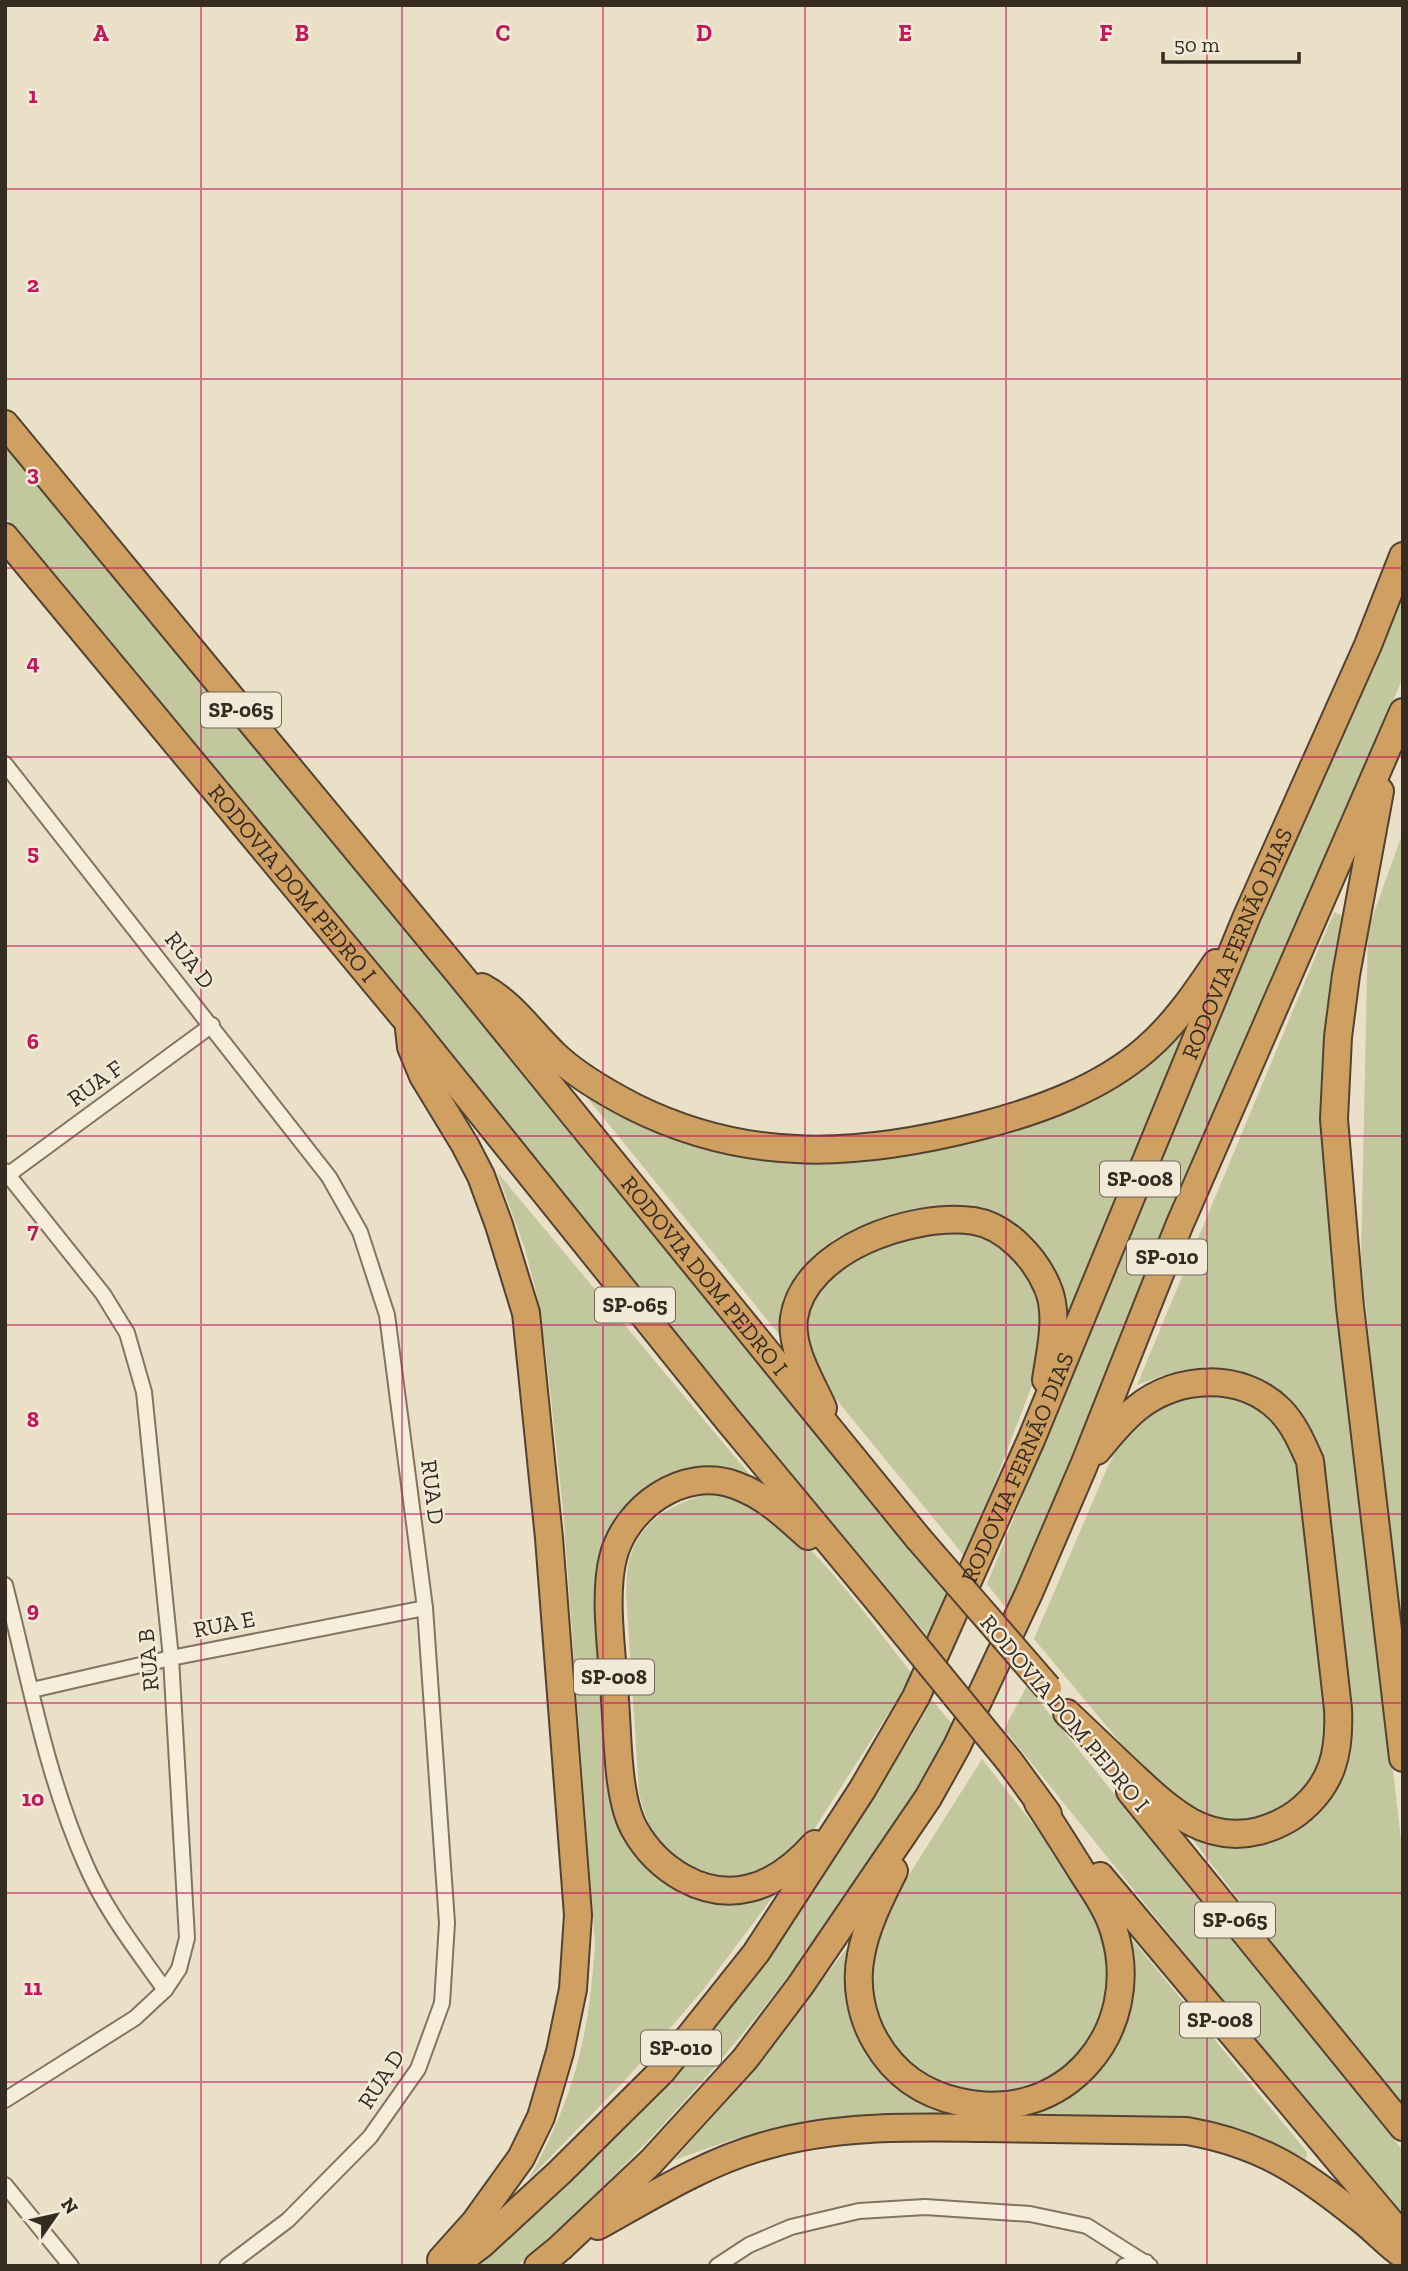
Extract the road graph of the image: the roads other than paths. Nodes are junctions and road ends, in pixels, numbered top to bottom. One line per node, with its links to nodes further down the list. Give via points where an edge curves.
1 (5, 424): 8 (highway, RODOVIA DOM PEDRO I / SP-065)
2 (5, 537): 9 (highway, RODOVIA DOM PEDRO I / SP-065)
3 (1403, 556): 7 (highway, RODOVIA FERNÃO DIAS / SP-008)
4 (1403, 712): 5 (highway, SP-010)
5 (1391, 739): 14 (highway, SP-010, via 1195,1188); 21 (highway, via 1346,975 1334,1119 1350,1307)
6 (5, 764): 10 (street, RUA D)
7 (1247, 916): 8 (highway, via 1173,1023 1145,1050 1087,1087 1000,1121 867,1149 816,1151 722,1140 635,1107 558,1058 515,1012 490,991); 12 (highway, RODOVIA FERNÃO DIAS / SP-008)
8 (461, 976): 13 (highway, RODOVIA DOM PEDRO I / SP-065)
9 (407, 1021): 16 (highway, RODOVIA DOM PEDRO I / SP-065); 35 (highway, via 411,1048 423,1076 481,1176 526,1313 547,1512 578,1915 573,1989 541,2118 513,2169)
10 (212, 1025): 11 (street, RUA F); 17 (street, RUA D, via 330,1177 360,1232 387,1315)
11 (6, 1174): 18 (street, RUA B, via 103,1294 127,1333 144,1392)
12 (1031, 1440): 13 (highway, via 1046,1380 1054,1317 1048,1287 1030,1258 1006,1235 976,1221 941,1220 880,1233 857,1243 813,1276 800,1298 794,1320 796,1346); 22 (highway, RODOVIA FERNÃO DIAS / SP-008, via 916,1697)
13 (838, 1441): 20 (highway, RODOVIA DOM PEDRO I / SP-065, bridge)
14 (1084, 1465): 20 (highway, via 1138,1407 1177,1386 1219,1382 1266,1398 1281,1411 1310,1461 1339,1735 1334,1763 1322,1788 1306,1806 1270,1828 1228,1834 1209,1831 1166,1807); 23 (highway, SP-010, via 1024,1605)
15 (5, 1585): 19 (street)
16 (873, 1594): 22 (highway, SP-008, via 758,1494 706,1480 658,1496 636,1513 619,1537 609,1591 625,1805 634,1829 670,1871 721,1889 749,1889 774,1878 809,1851); 24 (highway, RODOVIA DOM PEDRO I / SP-008, bridge)
17 (425, 1608): 18 (street, RUA E); 34 (street, RUA D, via 447,1923 442,2003 418,2069 370,2137 288,2220)
18 (171, 1658): 19 (street, RUA E); 25 (street, RUA B, via 187,1938 179,1969)
19 (32, 1690): 25 (street, via 57,1793 85,1865 113,1918)
20 (1067, 1713): 27 (highway, RODOVIA DOM PEDRO I / SP-065)
21 (1403, 1758)
22 (863, 1790): 36 (highway, RODOVIA FERNÃO DIAS / SP-010, via 756,1953 663,2070 560,2172)
23 (928, 1798): 24 (highway, via 861,1954 861,2003 868,2029 901,2074 944,2099 989,2106 1027,2101 1071,2079 1107,2038 1121,1991 1114,1930 1101,1901); 30 (highway, SP-010, via 745,2059 651,2162)
24 (1038, 1802): 29 (highway, RODOVIA DOM PEDRO I / SP-008)
25 (165, 1990): 26 (street, RUA B, via 135,2018)
26 (5, 2100)
27 (1403, 2127)
28 (5, 2185): 33 (street)
29 (1403, 2237)
30 (560, 2248): 31 (highway, via 691,2174 766,2145 829,2133 904,2127 1187,2132 1218,2137 1247,2146 1306,2176); 37 (highway, SP-010)
31 (1403, 2255)
32 (1148, 2264): 38 (street, via 1087,2226 1030,2214 925,2207 859,2211 791,2227 749,2245); 39 (street)
33 (71, 2266)
34 (227, 2266)
35 (436, 2266)
36 (453, 2266)
37 (538, 2266)
38 (718, 2266)
39 (1124, 2266)

